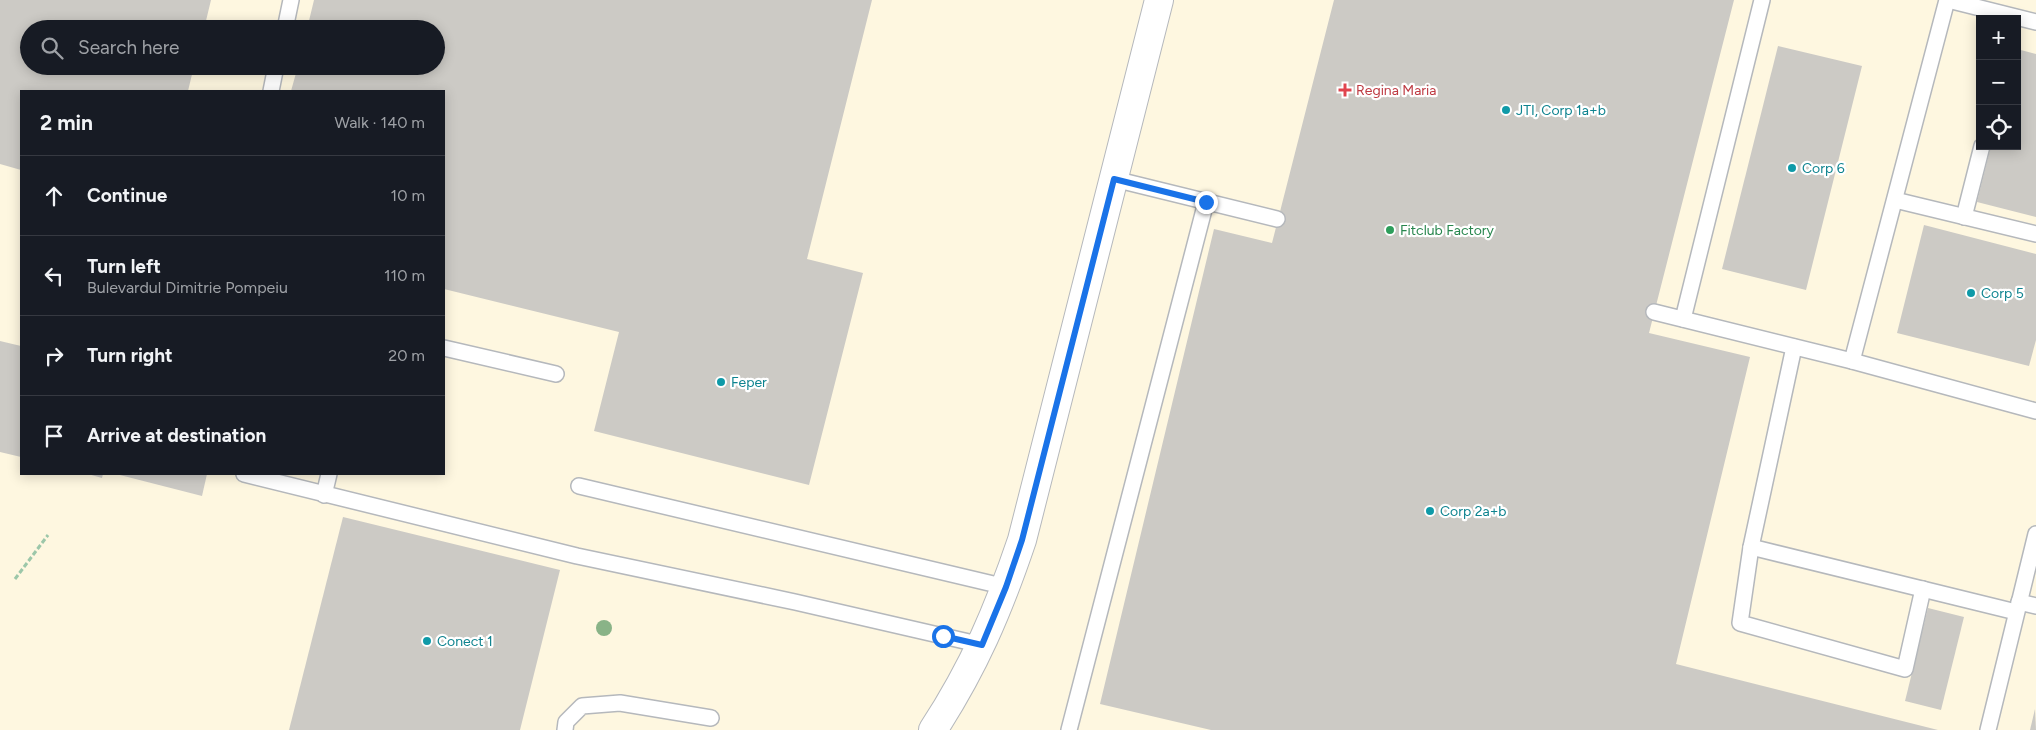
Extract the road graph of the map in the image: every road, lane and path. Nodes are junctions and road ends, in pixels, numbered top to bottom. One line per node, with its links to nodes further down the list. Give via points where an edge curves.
1 (291, 0): 7 (lane)
2 (1158, 0): 12 (street)
3 (1762, 0): 19 (lane)
4 (1948, 0): 5 (lane); 13 (lane)
5 (2004, 15)
6 (2021, 19): 8 (lane)
7 (287, 20)
8 (2036, 22)
9 (274, 75): 10 (lane)
10 (271, 90)
11 (1981, 150): 15 (lane)
12 (1114, 179): 14 (lane); 33 (street, via 1022,540)
13 (1895, 200): 15 (lane); 22 (lane)
14 (1206, 202): 16 (lane); 41 (lane)
15 (1964, 216): 17 (lane)
16 (1277, 219)
17 (2036, 234)
18 (1654, 312): 19 (lane)
19 (1683, 319): 20 (lane)
20 (1794, 346): 22 (lane); 31 (lane)
21 (445, 348): 23 (lane)
22 (1852, 361): 24 (lane)
23 (556, 374)
24 (2036, 411)
25 (248, 475): 28 (lane)
26 (329, 475): 28 (lane)
27 (579, 486): 33 (lane)
28 (324, 495): 37 (lane, via 577,556)
29 (2036, 534): 36 (lane)
30 (48, 535): 32 (path)
31 (1751, 547): 34 (lane); 34 (lane, via 1740,623 1905,669)
32 (15, 580)
33 (1006, 587): 37 (street)
34 (1923, 589): 36 (lane)
35 (2036, 606): 36 (lane)
36 (2018, 607): 42 (lane)
37 (982, 645): 40 (street)
38 (712, 718): 39 (lane, via 620,703 582,706 566,722)
39 (565, 730)
40 (933, 730)
41 (1069, 730)
42 (1988, 730)

